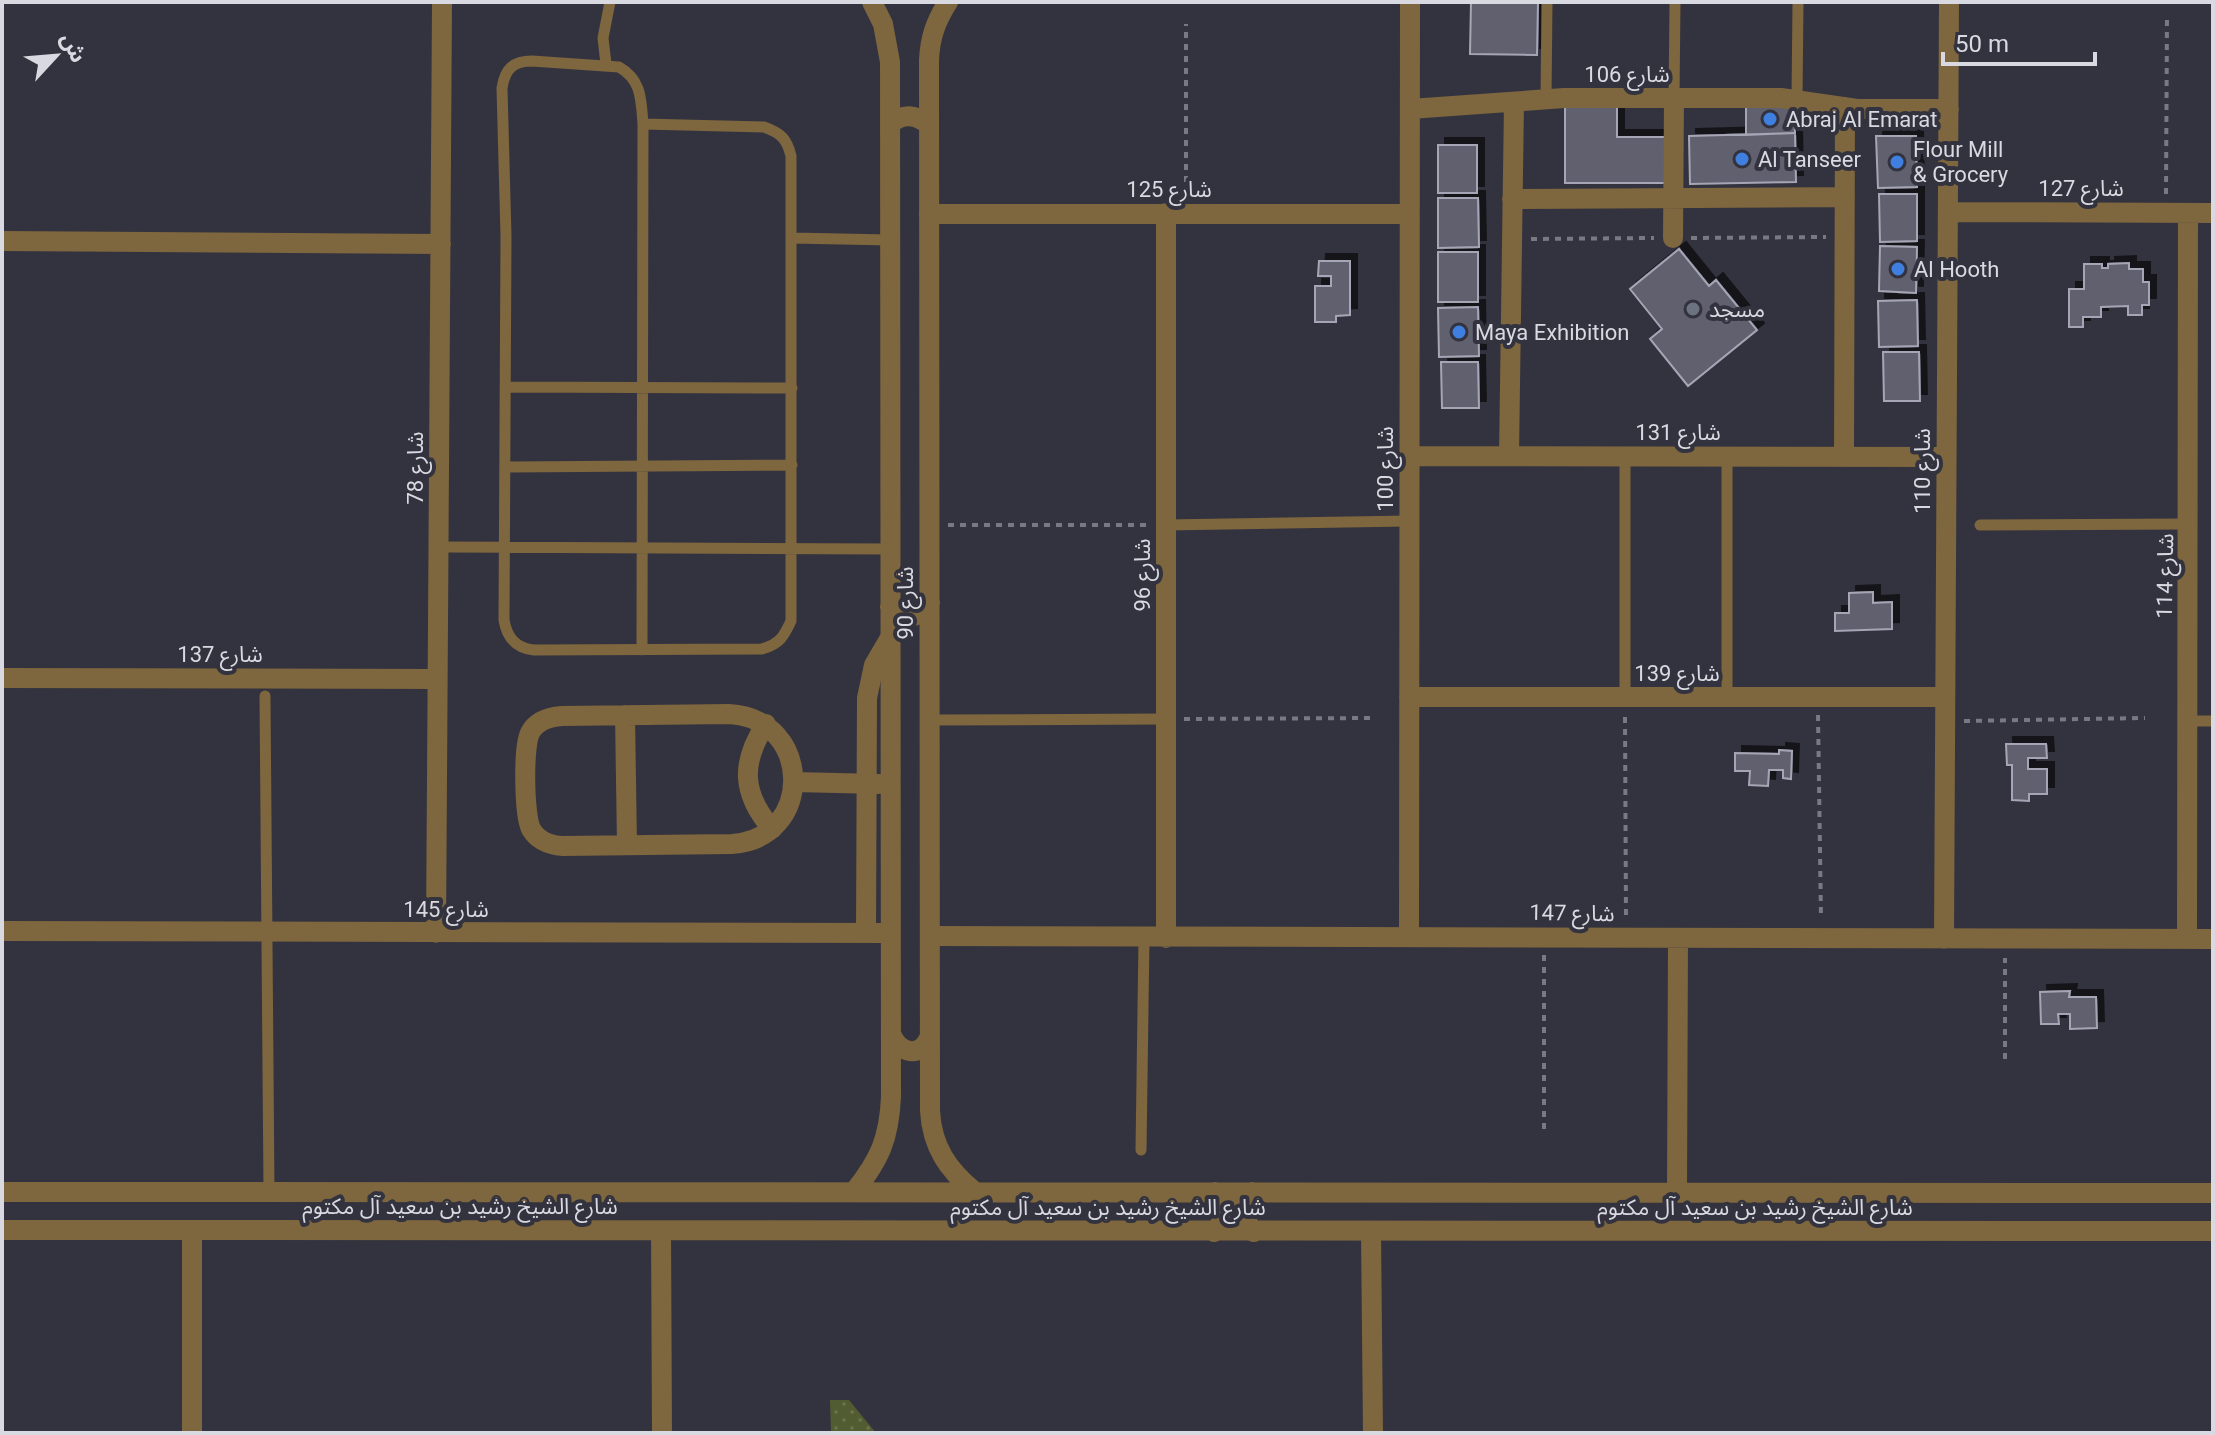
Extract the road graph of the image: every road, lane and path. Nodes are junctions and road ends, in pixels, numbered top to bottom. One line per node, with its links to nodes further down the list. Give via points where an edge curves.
1 (443, 2): 37 (street, شارع 78)
2 (610, 2): 12 (lane, via 603,38)
3 (872, 2): 21 (street, شارع 90, via 888,43)
4 (948, 2): 22 (street, شارع 90, via 930,39)
5 (1410, 2): 18 (street, شارع 100)
6 (1547, 2): 15 (lane)
7 (1675, 2): 14 (lane)
8 (1798, 2): 13 (lane)
9 (1949, 2): 19 (street, شارع 110)
10 (2167, 15): 28 (path)
11 (1186, 24): 27 (path)
12 (606, 64): 20 (lane, via 630,73 637,83); 38 (lane, via 520,61 504,77)
13 (1797, 98): 14 (street, شارع 106); 17 (street, شارع 106)
14 (1674, 99): 15 (street, شارع 106); 24 (street)
15 (1546, 100): 16 (street, شارع 106)
16 (1514, 102): 18 (street, شارع 106); 25 (street)
17 (1845, 107): 19 (street, شارع 106); 23 (street)
18 (1410, 109): 32 (street, شارع 100)
19 (1949, 109): 26 (street, شارع 110)
20 (643, 124): 33 (lane, via 764,127 779,132 791,156); 39 (lane)
21 (890, 124): 22 (street, via 905,115); 35 (street, شارع 90)
22 (929, 125): 31 (street, شارع 90)
23 (1845, 197): 24 (street); 45 (street)
24 (1674, 198): 25 (street); 34 (street)
25 (1512, 199): 42 (street)
26 (1948, 212): 28 (street, شارع 127); 46 (street, شارع 110)
27 (1176, 213): 31 (street, شارع 125); 32 (street, شارع 125); 53 (street, شارع 96)
28 (2166, 213): 29 (street, شارع 127)
29 (2188, 213): 30 (street, شارع 127); 51 (street, شارع 114)
30 (2213, 213)
31 (929, 214): 52 (street, شارع 90)
32 (1409, 214): 41 (street, شارع 100)
33 (792, 238): 35 (lane); 40 (lane)
34 (1673, 238)
35 (890, 240): 59 (street, شارع 90)
36 (2, 241): 37 (street)
37 (441, 244): 55 (street, شارع 78)
38 (506, 387): 39 (lane); 49 (lane)
39 (642, 387): 40 (lane); 48 (lane)
40 (792, 388): 47 (lane)
41 (1409, 456): 42 (street, شارع 131); 50 (street, شارع 100)
42 (1509, 456): 43 (street, شارع 131)
43 (1625, 456): 44 (street, شارع 131); 69 (lane)
44 (1727, 456): 45 (street, شارع 131); 70 (lane)
45 (1844, 456): 46 (street, شارع 131)
46 (1946, 457): 72 (street, شارع 110)
47 (792, 465): 48 (lane); 58 (lane)
48 (642, 466): 49 (lane); 57 (lane)
49 (506, 467): 56 (lane)
50 (1409, 521): 53 (lane); 68 (street, شارع 100)
51 (2189, 524): 54 (lane); 79 (street, شارع 114)
52 (930, 525): 53 (path); 60 (street, شارع 90)
53 (1166, 525): 76 (street, شارع 96)
54 (1980, 525)
55 (439, 547): 56 (lane); 66 (street, شارع 78)
56 (505, 547): 57 (lane); 64 (lane, via 504,620 512,641 522,649)
57 (642, 548): 58 (lane); 64 (lane)
58 (792, 548): 59 (lane); 64 (lane, via 791,621 775,646)
59 (890, 549): 61 (street, شارع 90)
60 (930, 603): 61 (street, via 912,617); 62 (street, شارع 90)
61 (890, 607): 63 (street, شارع 90)
62 (929, 635): 63 (street, via 910,627); 77 (street, شارع 90)
63 (891, 636): 83 (street, via 869,681); 84 (street, شارع 90)
64 (642, 650)
65 (2, 678): 66 (street, شارع 137)
66 (437, 679): 89 (street, شارع 78)
67 (265, 696): 88 (lane)
68 (1409, 697): 69 (street, شارع 139); 93 (street, شارع 100)
69 (1625, 697): 70 (street, شارع 139); 97 (path)
70 (1727, 697): 71 (street, شارع 139)
71 (1818, 697): 72 (street, شارع 139); 98 (path)
72 (1945, 697): 78 (street, شارع 110)
73 (625, 715): 81 (street, via 742,714); 86 (street); 86 (street, via 549,717 538,723 527,744 527,816 531,828 550,845)
74 (1374, 718): 76 (path)
75 (2145, 718): 78 (path)
76 (1166, 719): 77 (lane); 96 (street, شارع 96)
77 (930, 720): 92 (street, شارع 90)
78 (1945, 721): 100 (street, شارع 110)
79 (2187, 721): 80 (lane); 101 (street, شارع 114)
80 (2213, 721)
81 (766, 724): 82 (street, via 786,750); 85 (street, via 755,740 747,778 759,814)
82 (794, 782): 83 (street); 85 (street, via 787,808)
83 (867, 783): 84 (street); 90 (street)
84 (891, 784): 91 (street, شارع 90)
85 (772, 829): 86 (street, via 747,843)
86 (627, 845)
87 (2, 931): 88 (street, شارع 145)
88 (267, 932): 89 (street, شارع 145); 110 (lane)
89 (436, 933): 90 (street, شارع 145)
90 (866, 933): 91 (street, شارع 145)
91 (890, 933): 104 (street, شارع 90)
92 (930, 936): 95 (street, شارع 147); 105 (street, شارع 90)
93 (1409, 936): 94 (street, شارع 147); 96 (street, شارع 147)
94 (1544, 937): 97 (street, شارع 147); 107 (path)
95 (1144, 938): 96 (street, شارع 147); 108 (lane)
96 (1166, 938)
97 (1626, 938): 99 (street, شارع 147)
98 (1821, 938): 99 (street, شارع 147); 100 (street, شارع 147)
99 (1678, 939): 116 (street)
100 (1944, 939): 103 (street, شارع 147)
101 (2187, 939): 102 (street, شارع 147); 103 (street, شارع 147)
102 (2213, 939)
103 (2005, 940): 106 (path)
104 (891, 1034): 105 (street, via 901,1050 910,1052 919,1051); 112 (street, شارع 90, via 887,1138)
105 (930, 1036): 113 (street, شارع 90, via 933,1135 947,1164)
106 (2005, 1059)
107 (1544, 1135)
108 (1141, 1150)
109 (2, 1192): 110 (street, شارع الشيخ رشيد بن سعيد آل مكتوم)
110 (269, 1192): 111 (street, شارع الشيخ رشيد بن سعيد آل مكتوم)
111 (604, 1192): 112 (street, شارع الشيخ رشيد بن سعيد آل مكتوم); 120 (street, via 595,1217)
112 (854, 1192): 113 (street, شارع الشيخ رشيد بن سعيد آل مكتوم)
113 (975, 1192): 114 (street, شارع الشيخ رشيد بن سعيد آل مكتوم)
114 (1215, 1192): 115 (street, شارع الشيخ رشيد بن سعيد آل مكتوم); 124 (street, via 1227,1207)
115 (1252, 1192): 116 (street, شارع الشيخ رشيد بن سعيد آل مكتوم); 125 (street, via 1243,1217)
116 (1677, 1192): 117 (street, شارع الشيخ رشيد بن سعيد آل مكتوم)
117 (2213, 1193)
118 (2, 1230): 119 (street, شارع الشيخ رشيد بن سعيد آل مكتوم)
119 (192, 1230): 120 (street, شارع الشيخ رشيد بن سعيد آل مكتوم); 126 (street)
120 (605, 1230): 121 (street, شارع الشيخ رشيد بن سعيد آل مكتوم)
121 (661, 1231): 124 (street, شارع الشيخ رشيد بن سعيد آل مكتوم); 127 (street)
122 (1371, 1231): 123 (street, شارع الشيخ رشيد بن سعيد آل مكتوم); 125 (street, شارع الشيخ رشيد بن سعيد آل مكتوم); 128 (street)
123 (2213, 1231)
124 (1214, 1232): 125 (street, شارع الشيخ رشيد بن سعيد آل مكتوم)
125 (1254, 1232)
126 (192, 1433)
127 (662, 1433)
128 (1373, 1433)

